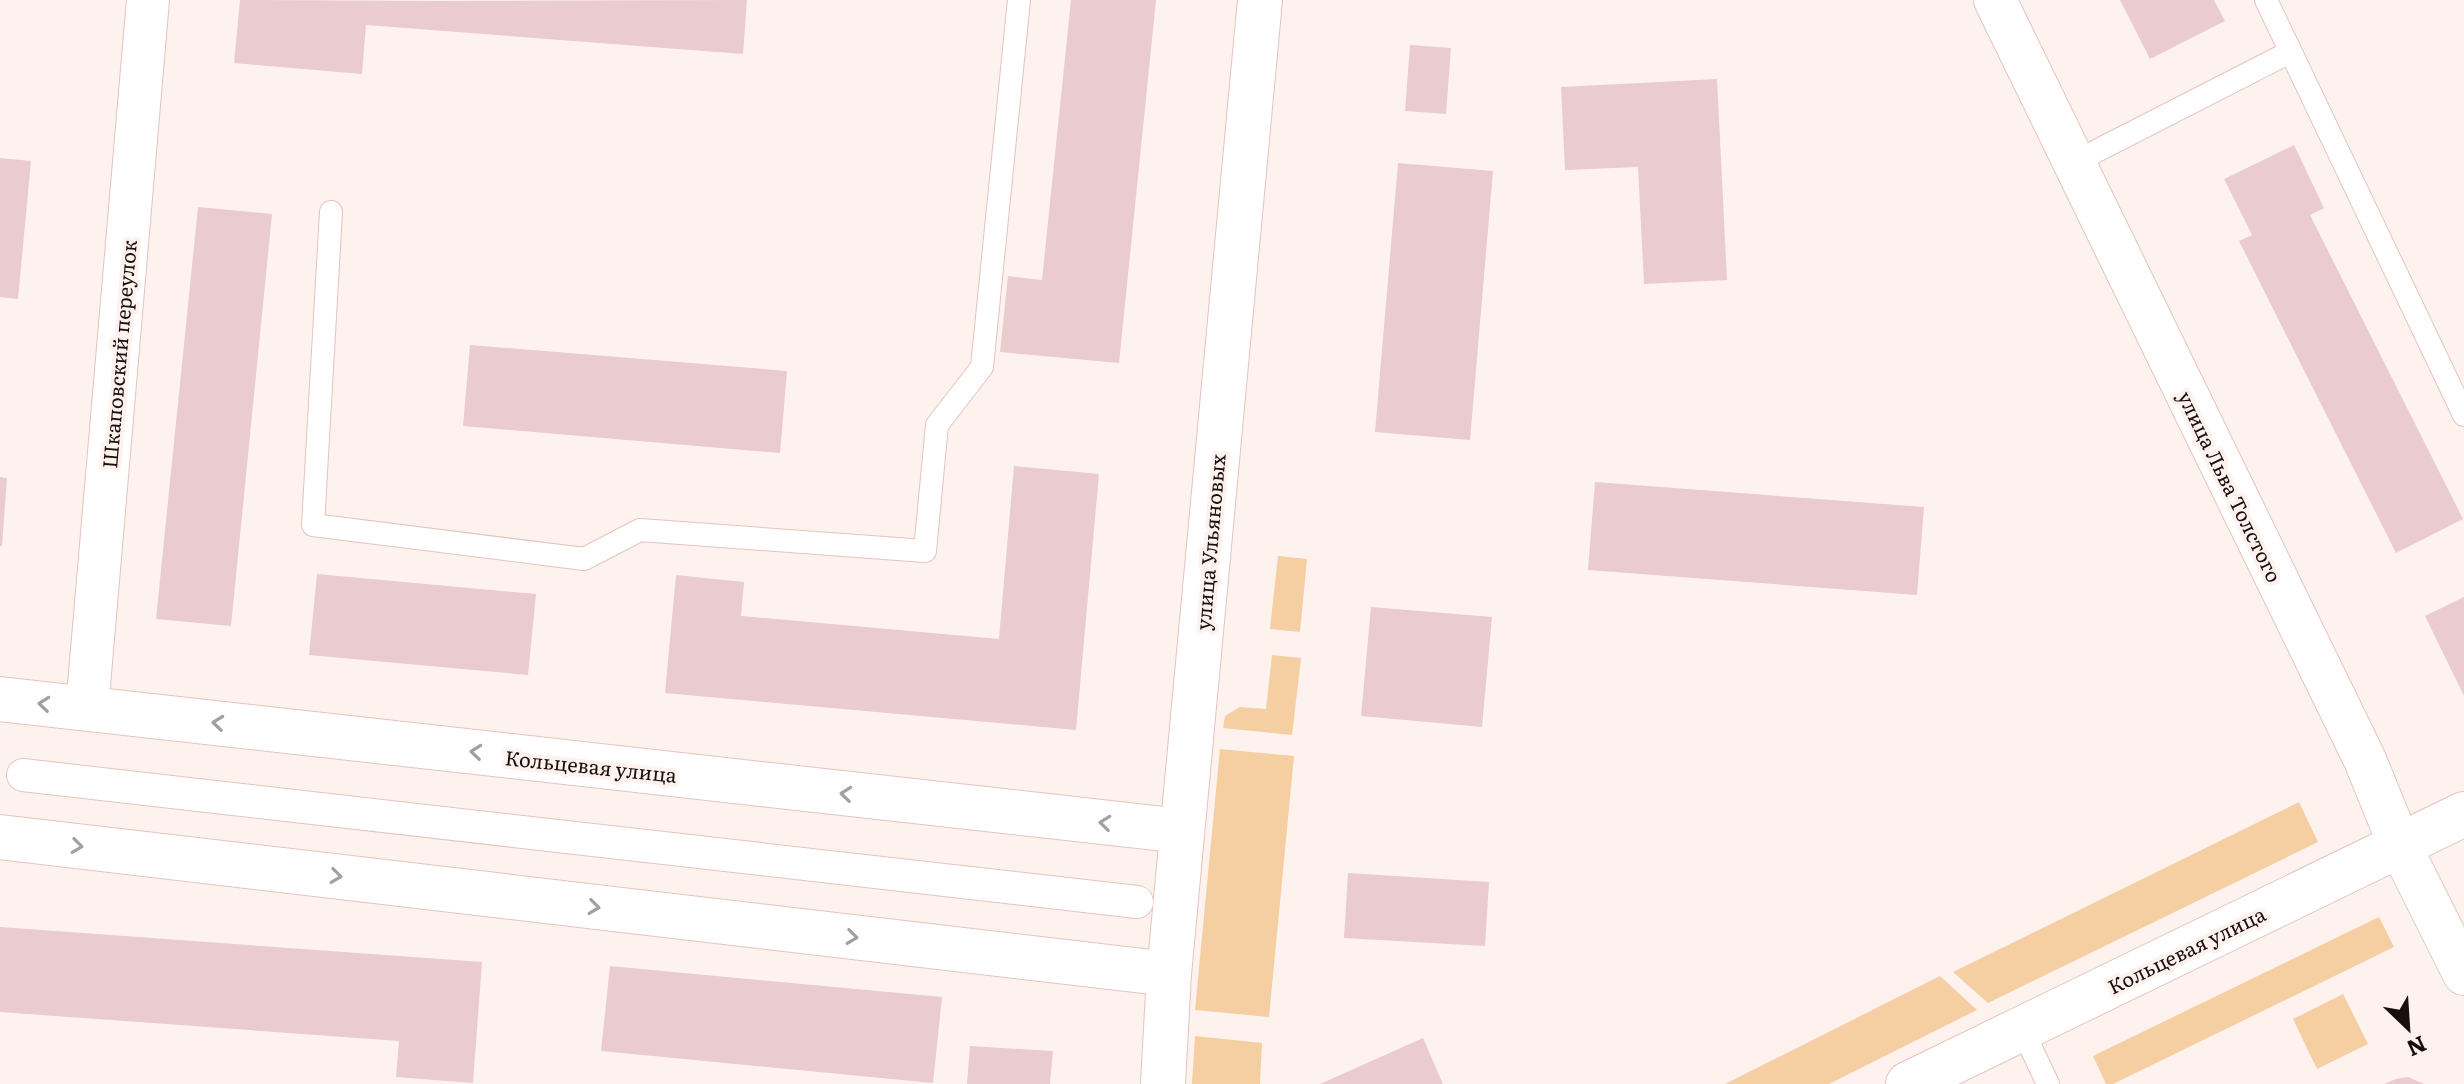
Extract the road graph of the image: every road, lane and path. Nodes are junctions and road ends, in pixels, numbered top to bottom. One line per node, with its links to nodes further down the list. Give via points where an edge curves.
1 (148, 0): 11 (street, Шкаповский переулок)
2 (1019, 0): 8 (lane, via 982,367 937,425 925,551 640,530 584,559 313,525)
3 (1260, 0): 14 (main road, улица Ульяновых)
4 (1995, 0): 7 (street, улица Льва Толстого)
5 (2266, 0): 6 (lane)
6 (2290, 52): 7 (lane); 9 (lane)
7 (2073, 163): 16 (street, улица Льва Толстого, via 2365,760)
8 (331, 212)
9 (2464, 415)
10 (0, 699): 11 (main road, Кольцевая улица, one-way to 10)
11 (87, 708): 14 (main road, Кольцевая улица, one-way to 11)
12 (23, 775): 17 (street)
13 (2464, 814): 16 (main road, Кольцевая улица)
14 (1182, 831): 18 (main road, улица Ульяновых)
15 (0, 837): 18 (main road, one-way to 18)
16 (2400, 846): 19 (street, улица Льва Толстого); 20 (main road, Кольцевая улица)
17 (1137, 902)
18 (1169, 974): 21 (main road, улица Ульяновых)
19 (2464, 974)
20 (2022, 1029): 22 (main road, Кольцевая улица); 23 (lane)
21 (1163, 1084)
22 (1908, 1084)
23 (2048, 1084)

